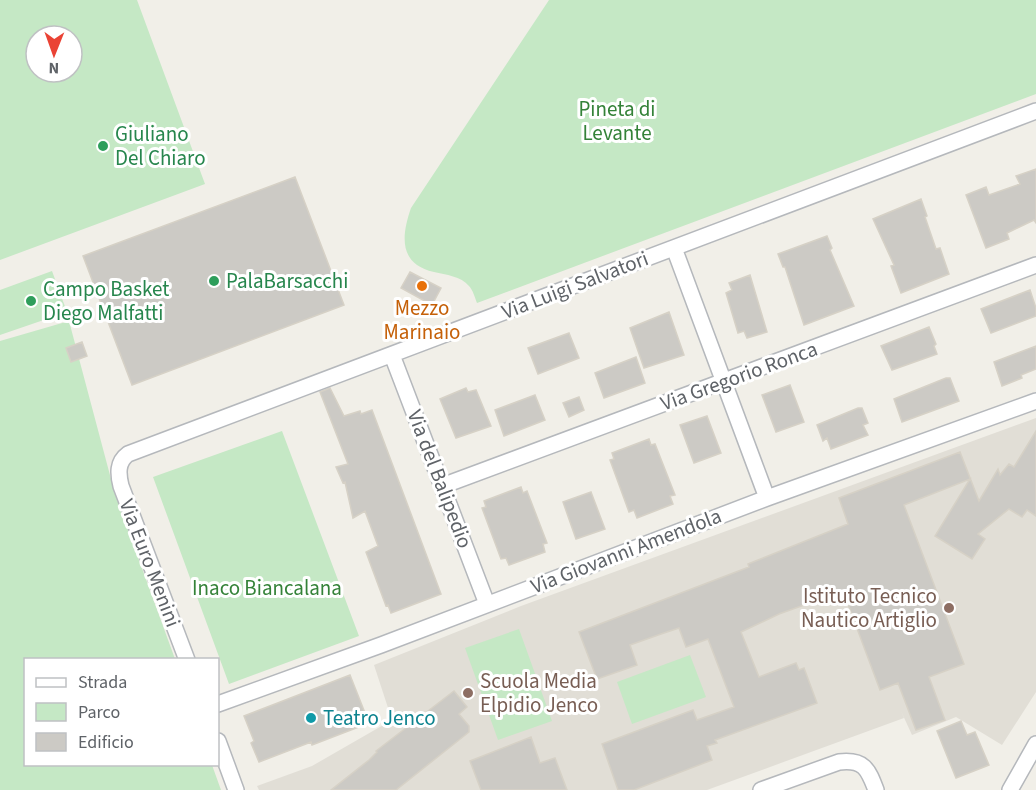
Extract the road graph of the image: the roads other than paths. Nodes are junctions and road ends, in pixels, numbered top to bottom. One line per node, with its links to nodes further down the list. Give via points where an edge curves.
1 (1036, 111): 2 (street, Via Luigi Salvatori)
2 (674, 248): 4 (street, Via Luigi Salvatori); 5 (street)
3 (1036, 266): 5 (street, Via Gregorio Ronca)
4 (392, 355): 7 (street, Via Luigi Salvatori, via 145,446 124,456); 8 (street, Via del Balipedio)
5 (724, 381): 8 (street, Via Gregorio Ronca); 9 (street)
6 (1036, 401): 9 (street, Via Giovanni Amendola)
7 (120, 465): 11 (street, Via Euro Menini, via 121,486)
8 (442, 486): 10 (street, Via del Balipedio)
9 (767, 498): 10 (street, Via Giovanni Amendola)
10 (487, 604): 12 (street, Via Giovanni Amendola)
11 (186, 658)
12 (219, 704)
13 (219, 744): 15 (street)
14 (1036, 744): 18 (street)
15 (236, 790)
16 (761, 790): 17 (street, via 847,761 865,767)
17 (876, 790)
18 (1010, 790)

